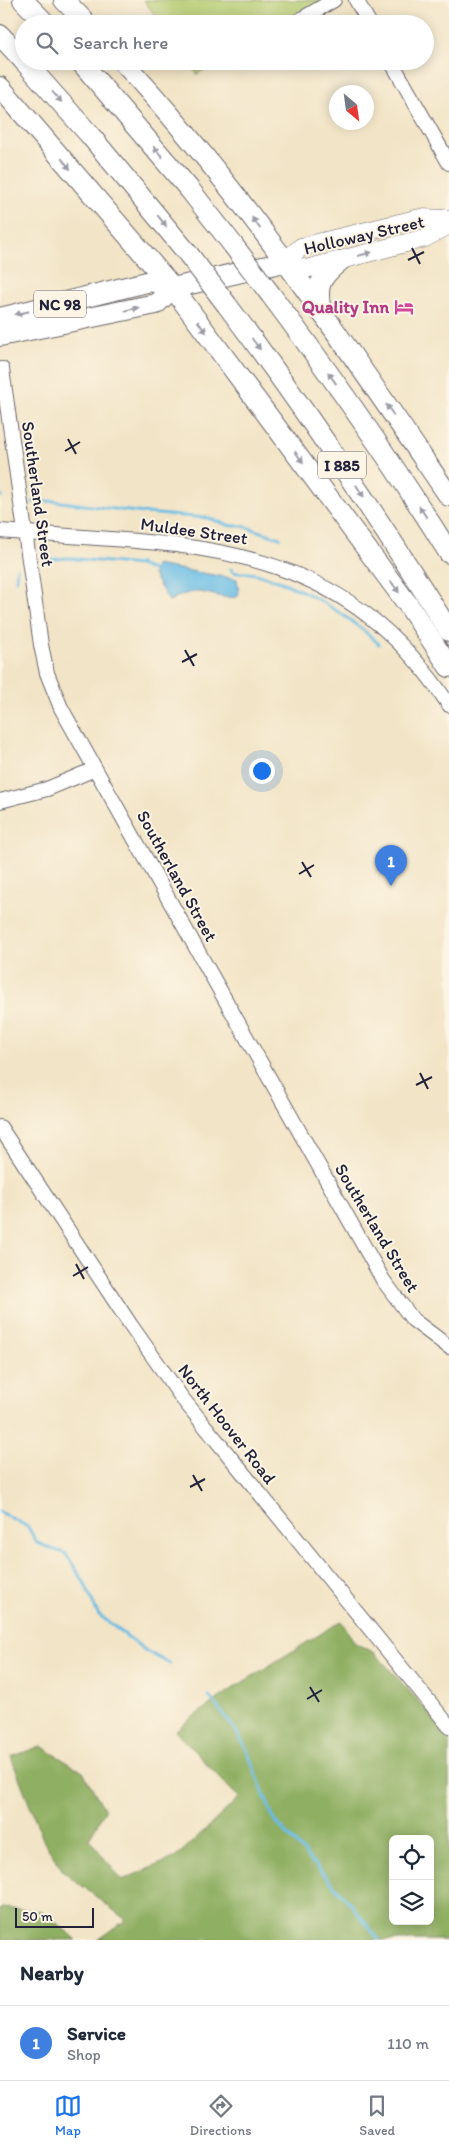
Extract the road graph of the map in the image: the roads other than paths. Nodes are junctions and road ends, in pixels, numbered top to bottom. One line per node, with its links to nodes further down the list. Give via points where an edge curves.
1 (24, 0): 6 (highway)
2 (64, 0): 7 (highway)
3 (83, 0): 8 (highway)
4 (334, 0): 9 (street)
5 (356, 0): 10 (street)
6 (38, 15)
7 (78, 15)
8 (96, 15)
9 (308, 15)
10 (365, 15)
11 (0, 35): 12 (highway, I 885)
12 (15, 51)
13 (32, 70): 36 (highway, I 885, one-way to 36, bridge, via 189,255 285,382)
14 (88, 70): 35 (highway, I 885, one-way to 14, bridge, via 318,358 271,295 190,190)
15 (130, 70): 19 (highway)
16 (138, 70): 19 (highway)
17 (396, 70): 20 (street)
18 (0, 87): 23 (highway, one-way to 23)
19 (163, 107): 25 (highway, one-way to 19, via 225,181)
20 (449, 163)
21 (449, 219): 25 (main road, Holloway Street, via 420,218 301,247)
22 (449, 225): 24 (main road, Holloway Street, one-way to 22, via 425,238)
23 (130, 240): 26 (highway, via 136,262 133,272); 27 (highway)
24 (340, 261): 25 (main road, Holloway Street, via 306,269); 28 (highway, via 321,281 318,296)
25 (284, 262): 27 (highway, Holloway Street); 28 (highway)
26 (120, 288): 27 (highway, Holloway Street / NC 98, via 151,282); 29 (highway, Holloway Street / NC 98, one-way to 29)
27 (173, 288): 30 (highway, Holloway Street / NC 98, one-way to 27, via 156,304); 37 (highway, one-way to 37, via 403,598)
28 (321, 312): 32 (highway, one-way to 28)
29 (0, 318)
30 (0, 336)
31 (2, 369): 34 (street, Southerland Street)
32 (449, 496)
33 (0, 531): 34 (street, Muldee Street)
34 (24, 533): 38 (street, Muldee Street, via 204,548 258,559 287,569 334,592 381,626 419,665); 39 (street, Southerland Street, via 47,673 61,708)
35 (449, 553)
36 (449, 631)
37 (449, 667)
38 (449, 705)
39 (95, 769): 40 (street, via 47,789); 42 (street, Southerland Street, via 383,1280 413,1320)
40 (0, 801)
41 (0, 1127): 43 (street, North Hoover Road, via 182,1398)
42 (449, 1347)
43 (449, 1726)

